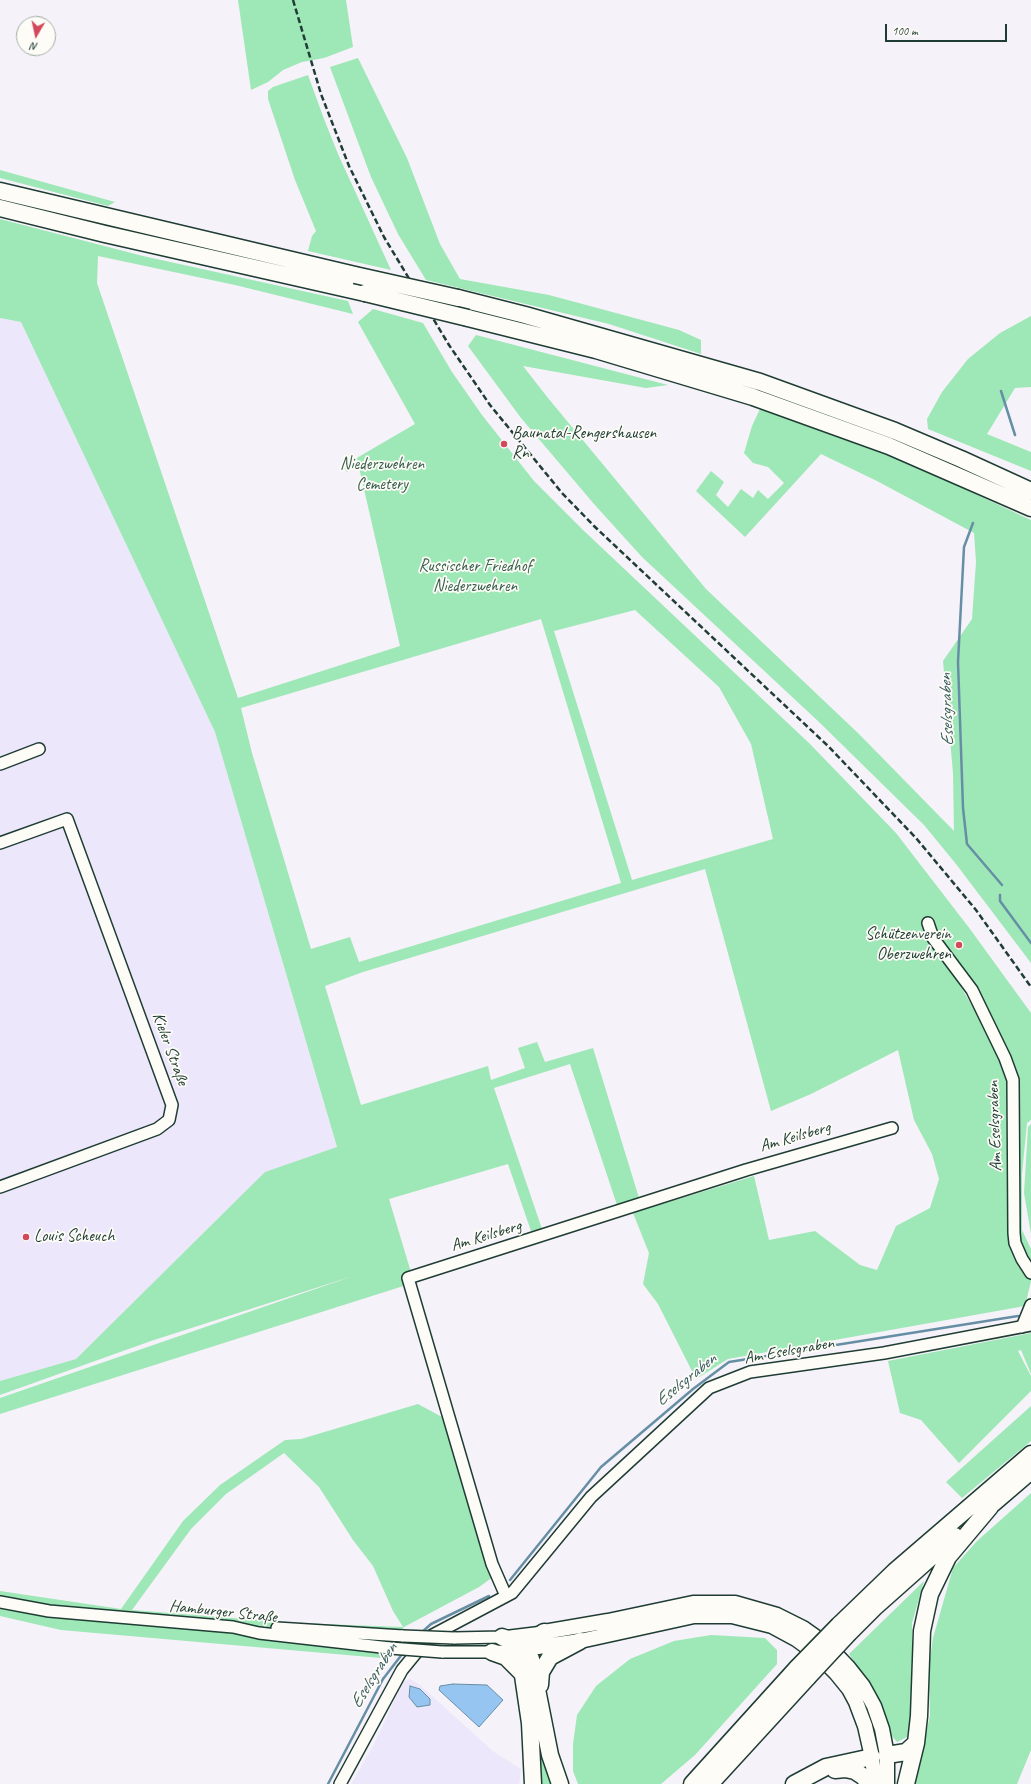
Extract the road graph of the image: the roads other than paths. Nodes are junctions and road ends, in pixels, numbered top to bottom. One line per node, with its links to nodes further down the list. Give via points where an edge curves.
1 (0, 191): 3 (highway, bridge, via 458,298 760,382 895,431)
2 (0, 208): 3 (highway, bridge, via 366,293 596,350 753,397)
3 (1011, 490): 4 (highway); 5 (highway); 6 (highway)
4 (1031, 490)
5 (1031, 508)
6 (1031, 512)
7 (39, 749): 8 (street)
8 (0, 764)
9 (0, 843): 12 (street, Kieler Straße, via 67,819 172,1105 169,1120 157,1130)
10 (928, 923): 13 (street, Am Eselsgraben, via 934,938 972,990 1013,1080 1014,1233 1015,1243)
11 (892, 1128): 19 (street, Am Keilsberg, via 746,1170 408,1278 492,1564)
12 (0, 1187)
13 (1031, 1273)
14 (1031, 1305): 15 (street, Am Eselsgraben)
15 (1027, 1326): 19 (street, Am Eselsgraben, via 884,1353 750,1372 709,1388 591,1497 517,1588)
16 (1031, 1454): 22 (highway, via 895,1571)
17 (1031, 1471): 18 (highway)
18 (990, 1507): 22 (highway, via 874,1608); 31 (highway, via 948,1557 930,1594 922,1631)
19 (506, 1596): 34 (street, Am Eselsgraben, via 428,1637 402,1670)
20 (0, 1602): 21 (street, Hamburger Straße, via 49,1612)
21 (233, 1627): 24 (street, bridge, via 454,1638); 27 (street, Hamburger Straße, bridge, via 390,1648)
22 (844, 1629): 29 (highway, bridge)
23 (544, 1632): 24 (street); 26 (highway); 32 (main road, via 693,1603 736,1603 778,1614 816,1636 838,1655 856,1677 876,1711 882,1729)
24 (502, 1636): 26 (highway, via 520,1644)
25 (580, 1641): 26 (main road); 30 (highway, via 546,1660 541,1672); 32 (main road, via 681,1618 706,1615 745,1618 772,1626 808,1646 828,1663 844,1682 861,1712)
26 (524, 1649): 27 (street, Hamburger Straße); 28 (highway); 30 (highway, via 531,1659)
27 (492, 1652): 28 (highway, via 506,1657)
28 (522, 1673): 35 (highway, via 530,1722)
29 (802, 1673): 37 (highway); 38 (highway)
30 (539, 1697): 36 (highway, via 550,1755)
31 (916, 1743): 32 (highway, via 906,1752); 43 (highway)
32 (880, 1756): 33 (highway, via 837,1764); 41 (main road); 42 (main road)
33 (815, 1772): 39 (highway); 40 (highway, via 850,1770 860,1774)
34 (340, 1784)
35 (533, 1784)
36 (560, 1784)
37 (692, 1784)
38 (710, 1784)
39 (794, 1784)
40 (868, 1784)
41 (875, 1784)
42 (887, 1784)
43 (906, 1784)

